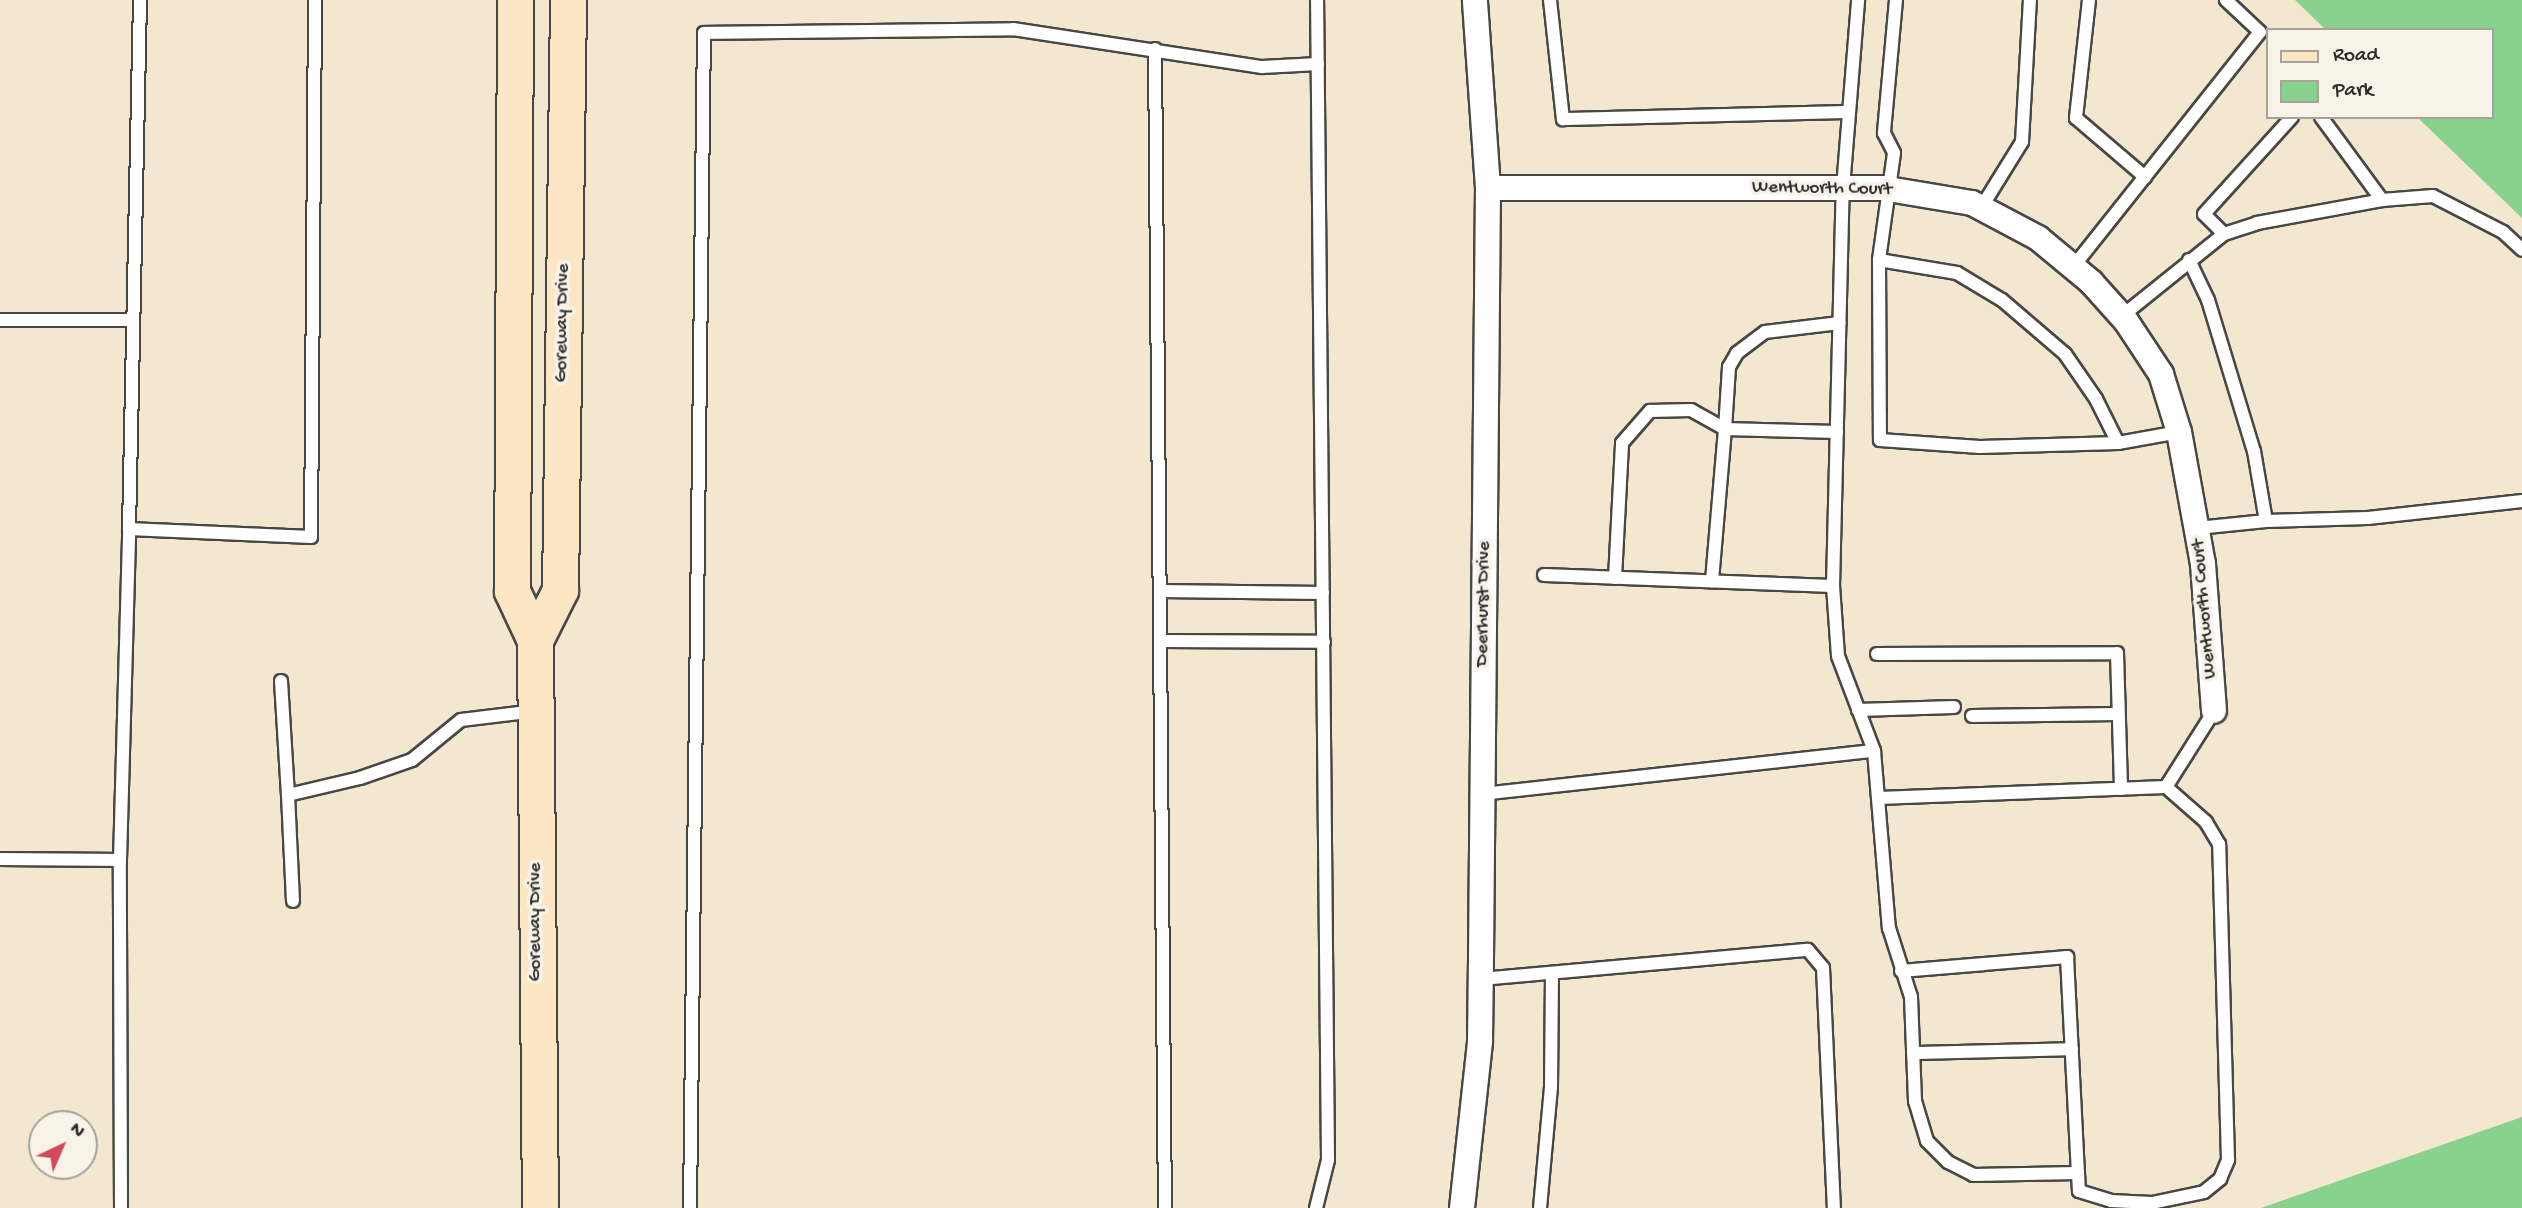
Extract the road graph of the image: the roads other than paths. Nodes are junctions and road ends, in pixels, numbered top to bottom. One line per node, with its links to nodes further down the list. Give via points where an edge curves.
1 (140, 0): 31 (lane)
2 (315, 0): 40 (lane, via 310,537)
3 (515, 0): 47 (main road, Goreway Drive, via 512,590)
4 (568, 0): 47 (main road, Goreway Drive, via 560,590)
5 (1317, 0): 14 (lane)
6 (1475, 0): 19 (street, Deerhurst Drive)
7 (1550, 0): 15 (lane, via 1563,119)
8 (1858, 0): 15 (lane)
9 (1896, 0): 21 (lane, via 1884,133 1894,153)
10 (2030, 0): 23 (lane, via 2022,142)
11 (2089, 0): 18 (lane, via 2076,118)
12 (2227, 0): 18 (lane, via 2260,32)
13 (1156, 49): 14 (lane, via 1262,67); 45 (lane); 75 (lane, via 1013,29 704,33)
14 (1318, 64): 46 (lane)
15 (1849, 111): 20 (lane)
16 (2290, 119): 24 (lane, via 2204,214)
17 (2322, 119): 22 (lane)
18 (2145, 177): 28 (lane)
19 (1488, 188): 20 (street, Wentworth Court); 61 (street, Deerhurst Drive)
20 (1843, 188): 21 (street, Wentworth Court); 32 (lane)
21 (1889, 189): 23 (street, Wentworth Court); 26 (lane)
22 (2382, 200): 24 (lane, via 2257,223); 25 (lane, via 2433,196 2503,232)
23 (1982, 208): 28 (street, Wentworth Court, via 2038,238)
24 (2224, 234): 27 (lane)
25 (2522, 250)
26 (1879, 260): 36 (lane, via 1957,273 2002,300 2065,354 2096,399); 36 (lane, via 1880,440 1980,447)
27 (2189, 260): 29 (lane); 38 (lane, via 2208,300 2254,451)
28 (2074, 267): 29 (street, Wentworth Court)
29 (2122, 316): 35 (street, Wentworth Court, via 2161,374)
30 (0, 320): 31 (lane)
31 (133, 320): 40 (lane)
32 (1839, 323): 33 (lane, via 1765,332 1737,353 1729,367); 34 (lane)
33 (1725, 429): 34 (lane); 42 (lane, via 1691,410 1650,411 1633,425 1622,443); 43 (lane)
34 (1837, 432): 44 (lane)
35 (2179, 432): 36 (lane); 39 (street, Wentworth Court)
36 (2118, 443)
37 (2522, 501): 38 (lane, via 2368,518)
38 (2266, 521): 39 (lane)
39 (2197, 528): 55 (street, Wentworth Court)
40 (129, 529): 65 (lane)
41 (1544, 575): 42 (lane)
42 (1615, 578): 43 (lane)
43 (1712, 581): 44 (lane)
44 (1833, 586): 53 (lane, via 1838,656)
45 (1160, 591): 46 (lane); 48 (lane)
46 (1323, 593): 49 (lane)
47 (535, 640): 54 (main road, Goreway Drive)
48 (1160, 641): 49 (lane); 76 (lane)
49 (1324, 642): 77 (lane, via 1328,1160)
50 (1877, 654): 56 (lane, via 2117,653)
51 (281, 681): 62 (lane)
52 (1954, 707): 53 (lane)
53 (1858, 710): 58 (lane)
54 (535, 711): 62 (lane, via 461,720 412,760); 73 (main road, Goreway Drive)
55 (2214, 712): 59 (lane)
56 (2119, 714): 57 (lane); 60 (lane)
57 (1972, 716)
58 (1874, 751): 61 (lane); 63 (lane)
59 (2166, 787): 60 (lane); 72 (lane, via 2206,822 2219,844 2228,1160 2220,1180 2204,1192 2152,1203 2111,1201 2079,1191)
60 (2121, 789): 63 (lane)
61 (1482, 794): 69 (street, Deerhurst Drive)
62 (289, 795): 66 (lane)
63 (1878, 798): 67 (lane, via 1889,928)
64 (0, 859): 65 (lane)
65 (120, 860): 74 (lane)
66 (293, 901)
67 (1901, 971): 70 (lane, via 2067,957); 71 (lane, via 1911,997)
68 (1552, 975): 69 (lane); 79 (lane, via 1552,1087); 80 (lane, via 1808,950 1823,968)
69 (1481, 979): 78 (street, Deerhurst Drive, via 1480,1041)
70 (2072, 1049): 71 (lane); 72 (lane)
71 (1913, 1053): 72 (lane, via 1915,1101 1927,1141 1948,1162 1973,1175)
72 (2078, 1173)
73 (537, 1206)
74 (121, 1208)
75 (690, 1208)
76 (1165, 1208)
77 (1316, 1208)
78 (1462, 1208)
79 (1540, 1208)
80 (1834, 1208)

